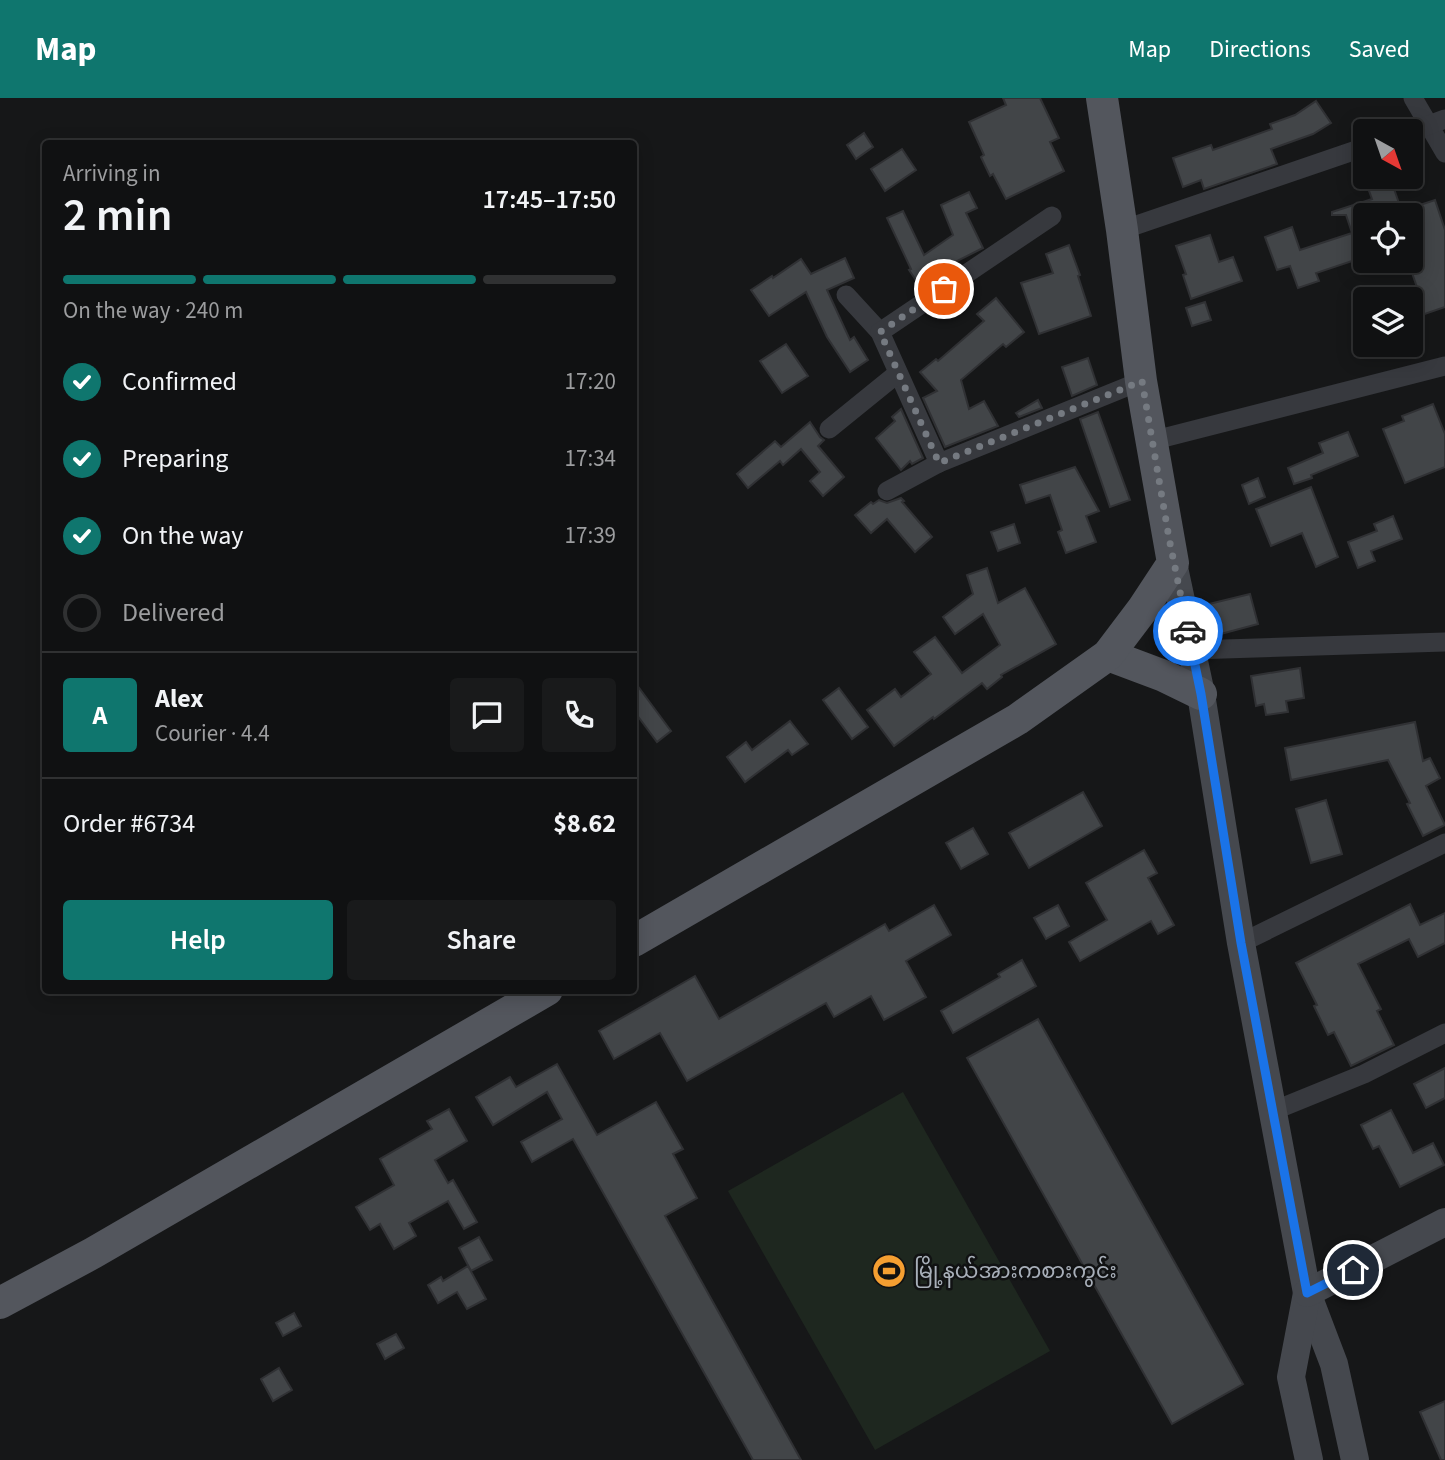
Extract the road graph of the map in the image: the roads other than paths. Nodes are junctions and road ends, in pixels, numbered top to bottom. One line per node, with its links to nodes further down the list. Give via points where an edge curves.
1 (1102, 98): 7 (main road)
2 (1413, 98): 3 (street)
3 (1428, 125): 5 (street)
4 (1353, 151): 7 (street)
5 (1445, 153)
6 (1052, 216): 9 (street)
7 (1122, 230): 12 (main road)
8 (845, 295): 9 (street)
9 (880, 332): 11 (street)
10 (1445, 366): 14 (street)
11 (898, 373): 13 (street); 15 (street)
12 (1142, 381): 14 (main road); 15 (street)
13 (829, 429)
14 (1151, 441): 17 (main road)
15 (939, 463): 16 (street)
16 (887, 491)
17 (1173, 563): 19 (street); 20 (main road)
18 (1445, 642): 19 (street)
19 (1192, 650): 21 (street)
20 (1108, 655): 21 (main road); 23 (main road, via 1018,719)
21 (1201, 694): 24 (street)
22 (1445, 843): 24 (street)
23 (637, 939)
24 (1241, 943): 27 (street)
25 (540, 994): 30 (main road)
26 (1445, 1033): 27 (street, via 1364,1074)
27 (1273, 1111): 29 (street)
28 (1445, 1222): 29 (street)
29 (1307, 1293): 31 (street, via 1291,1377); 32 (street, via 1334,1364)
30 (0, 1303)
31 (1309, 1460)
32 (1355, 1460)

